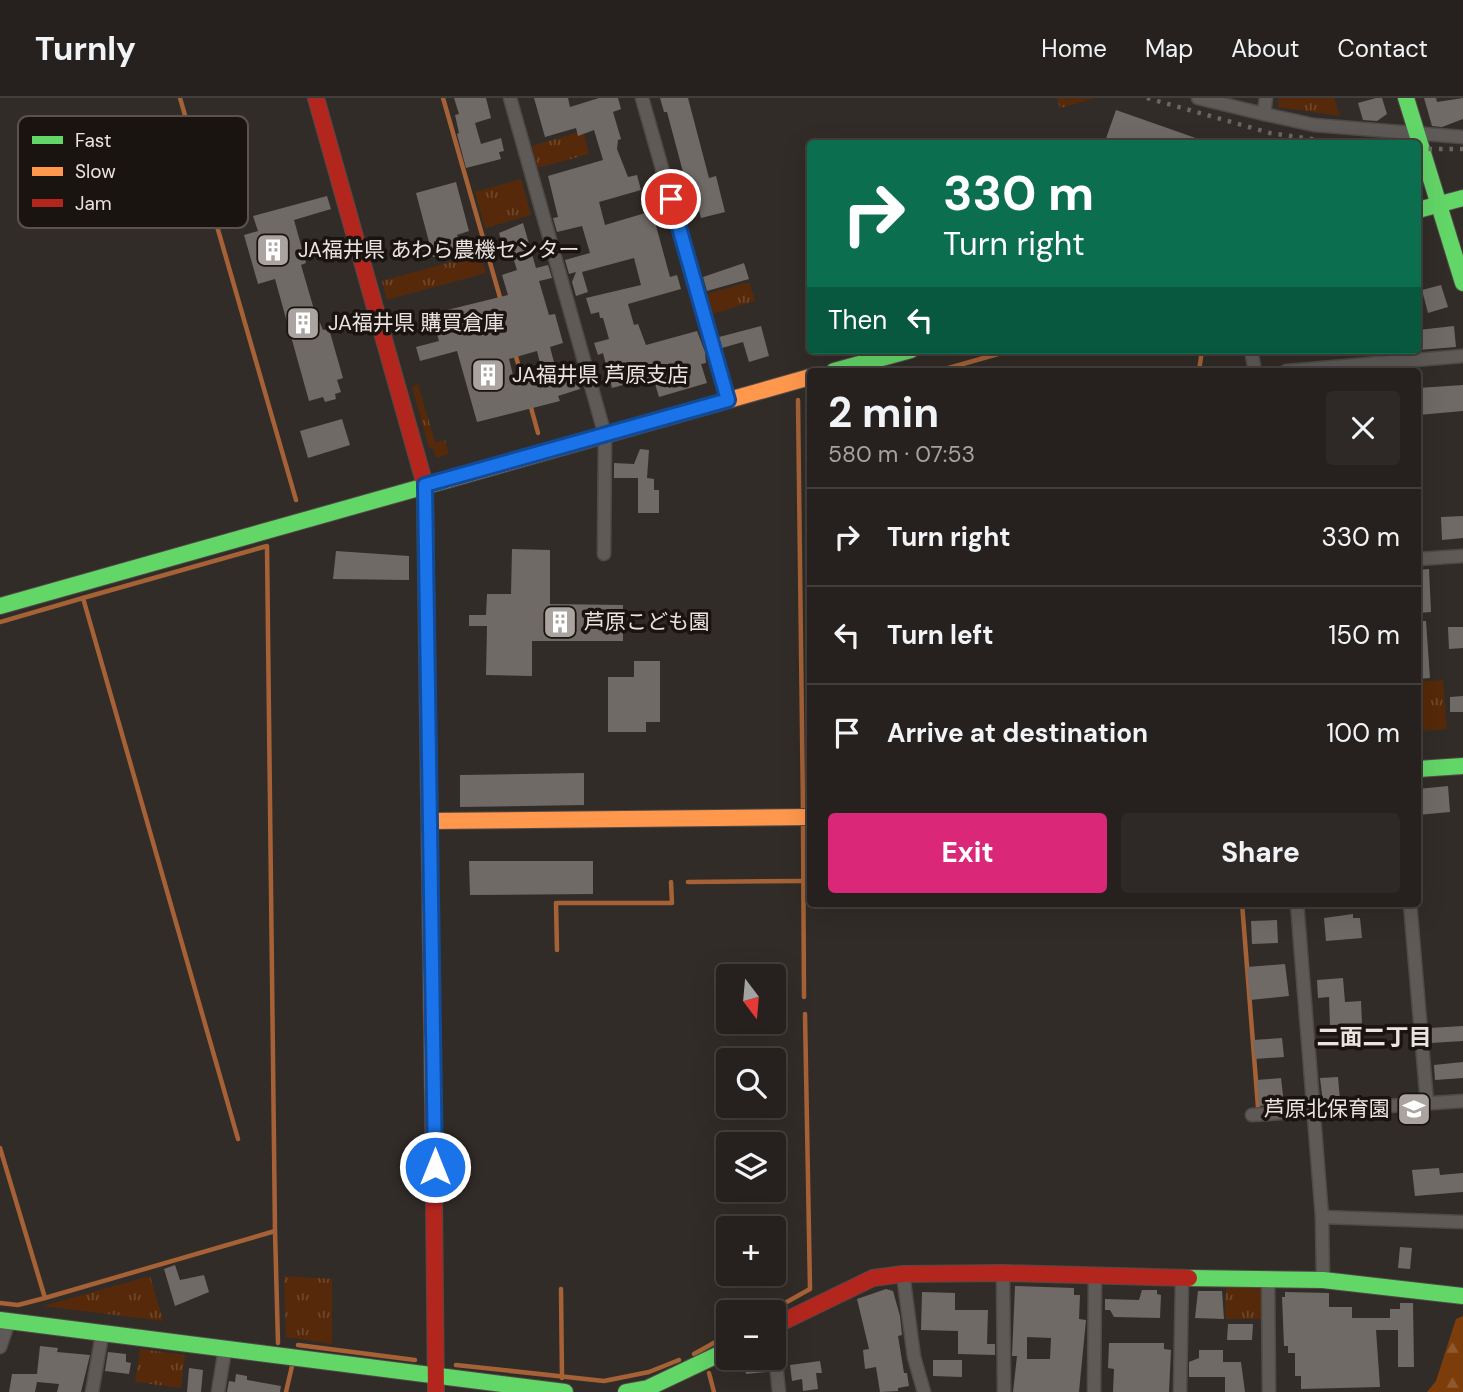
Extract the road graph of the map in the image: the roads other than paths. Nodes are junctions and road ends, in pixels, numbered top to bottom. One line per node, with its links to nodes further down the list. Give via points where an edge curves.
1 (316, 98): 24 (street)
2 (510, 98): 23 (street)
3 (642, 98): 22 (street)
4 (1198, 98): 7 (street)
5 (1266, 98): 7 (street)
6 (1406, 98): 8 (street)
7 (1264, 114): 8 (street, via 1314,125)
8 (1417, 136): 9 (street); 10 (street)
9 (1463, 137)
10 (1418, 140)
11 (1421, 148): 13 (street)
12 (1463, 198): 13 (street)
13 (1439, 204): 14 (street); 15 (street)
14 (1421, 209)
15 (1463, 283)
16 (896, 354): 19 (street)
17 (1463, 356): 18 (street)
18 (1373, 367): 20 (street)
19 (845, 368)
20 (1351, 368)
21 (807, 378): 22 (street)
22 (728, 400): 23 (street)
23 (605, 435): 24 (street); 25 (street)
24 (425, 485): 28 (street); 32 (street)
25 (604, 554)
26 (1463, 556): 27 (street)
27 (1421, 559)
28 (0, 606)
29 (1463, 766): 30 (street)
30 (1421, 769)
31 (807, 817): 32 (street)
32 (431, 821): 55 (street)
33 (1297, 907): 37 (street)
34 (1410, 907): 36 (street)
35 (1463, 1101): 36 (street)
36 (1427, 1103): 37 (street)
37 (1314, 1110): 38 (street); 39 (street)
38 (1252, 1115)
39 (1322, 1217): 40 (street); 46 (street)
40 (1463, 1222)
41 (903, 1273): 42 (street); 48 (street, via 873,1278); 61 (street, via 914,1357)
42 (1003, 1273): 43 (street); 62 (street)
43 (1095, 1277): 44 (street); 63 (street)
44 (1182, 1278): 45 (street); 64 (street)
45 (1268, 1278): 46 (street); 65 (street)
46 (1323, 1280): 47 (street)
47 (1463, 1296)
48 (786, 1320)
49 (4, 1321): 50 (street); 51 (street)
50 (102, 1335): 52 (street); 56 (street)
51 (0, 1348)
52 (225, 1349): 55 (street); 57 (street)
53 (716, 1356): 59 (street, via 648,1388)
54 (777, 1370): 60 (street)
55 (436, 1384): 58 (street)
56 (92, 1392)
57 (218, 1392)
58 (565, 1392)
59 (626, 1392)
60 (779, 1392)
61 (924, 1392)
62 (1004, 1392)
63 (1094, 1392)
64 (1180, 1392)
65 (1269, 1392)

